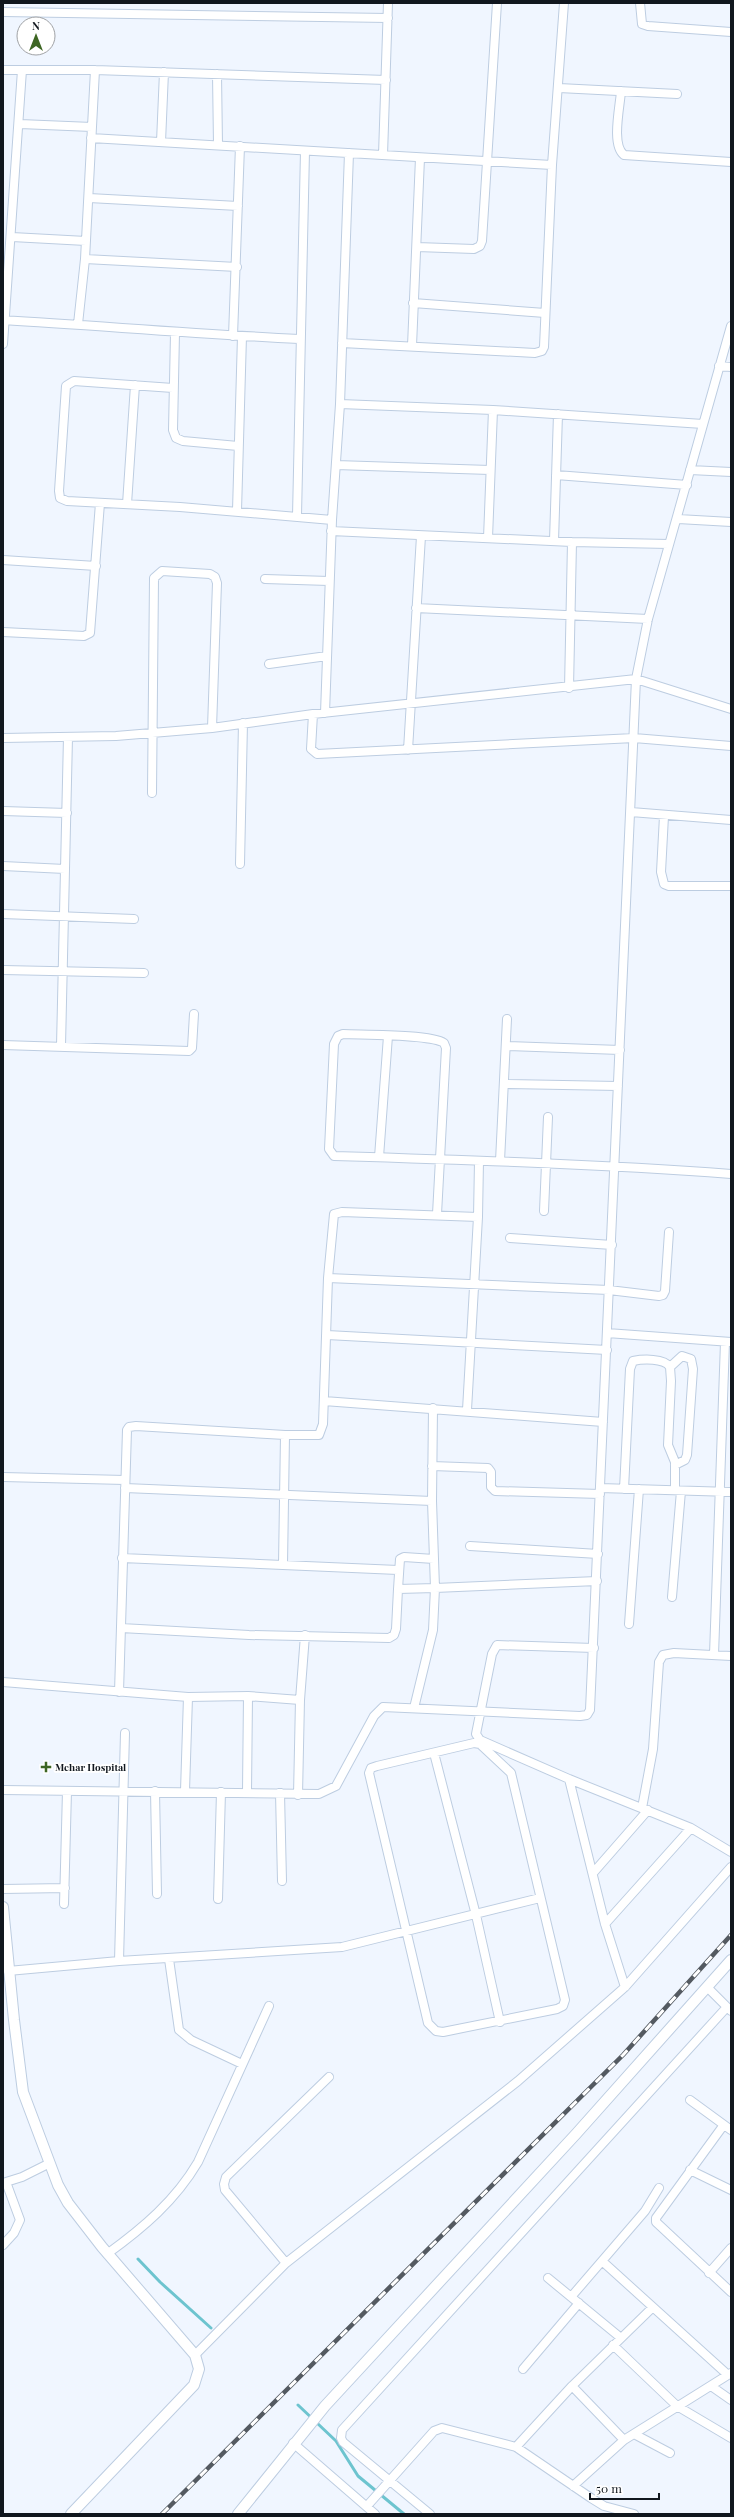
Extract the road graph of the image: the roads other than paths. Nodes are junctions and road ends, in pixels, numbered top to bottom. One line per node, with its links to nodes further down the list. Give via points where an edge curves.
1 (388, 3): 6 (street)
2 (497, 3): 27 (street)
3 (564, 3): 14 (street)
4 (640, 3): 7 (street, via 640,19 642,24 648,26)
5 (3, 12): 6 (street)
6 (388, 18): 13 (street)
7 (731, 32)
8 (3, 70): 9 (street)
9 (22, 70): 10 (street); 17 (street)
10 (95, 70): 11 (street); 18 (street)
11 (164, 72): 12 (street); 20 (street)
12 (217, 74): 13 (street); 21 (street)
13 (386, 80): 25 (street)
14 (559, 88): 15 (street); 29 (street)
15 (622, 91): 16 (street); 28 (street, via 617,142 619,151 624,155)
16 (677, 94)
17 (20, 124): 18 (street); 32 (street)
18 (92, 127): 19 (street)
19 (91, 138): 20 (street); 30 (street)
20 (161, 142): 21 (street)
21 (218, 145): 22 (street)
22 (240, 146): 23 (street); 31 (street)
23 (305, 151): 24 (street); 45 (street)
24 (349, 153): 25 (street); 47 (street)
25 (383, 156): 26 (street)
26 (420, 158): 27 (street); 34 (street)
27 (488, 161): 29 (street); 34 (street, via 480,246 474,249)
28 (731, 162)
29 (552, 165): 38 (street)
30 (88, 198): 31 (street); 33 (street)
31 (238, 206): 36 (street)
32 (12, 237): 33 (street); 39 (street)
33 (86, 241): 35 (street)
34 (417, 247): 37 (street)
35 (85, 259): 36 (street); 40 (street)
36 (237, 267): 43 (street)
37 (413, 303): 38 (street); 48 (street)
38 (546, 313): 48 (street, via 542,351)
39 (4, 320): 40 (street); 46 (street)
40 (78, 324): 42 (street)
41 (731, 326): 49 (street)
42 (174, 333): 43 (street); 52 (street)
43 (233, 336): 44 (street)
44 (242, 336): 45 (street); 57 (street)
45 (299, 339): 67 (street)
46 (3, 344)
47 (342, 344): 48 (street); 53 (street)
48 (412, 346)
49 (719, 366): 50 (street); 56 (street)
50 (731, 367)
51 (135, 385): 52 (street); 64 (street, via 74,381 66,386 60,498); 65 (street)
52 (173, 388): 57 (street, via 173,430 176,438 183,441)
53 (340, 404): 54 (street); 58 (street)
54 (493, 410): 55 (street); 59 (street)
55 (558, 414): 56 (street); 62 (street)
56 (703, 424): 60 (street)
57 (238, 446): 66 (street)
58 (336, 465): 59 (street); 69 (street)
59 (490, 470): 73 (street)
60 (690, 470): 61 (street); 63 (street)
61 (731, 472)
62 (556, 475): 63 (street); 74 (street)
63 (687, 485): 68 (street)
64 (100, 504): 65 (street); 78 (street)
65 (128, 504): 66 (street)
66 (236, 511): 67 (street)
67 (297, 516): 69 (street)
68 (678, 519): 70 (street); 76 (street)
69 (332, 520): 71 (street)
70 (731, 522)
71 (331, 531): 72 (street); 80 (street)
72 (421, 536): 73 (street); 81 (street)
73 (488, 538): 74 (street)
74 (554, 541): 75 (street)
75 (572, 542): 76 (street); 82 (street)
76 (669, 544): 83 (street)
77 (3, 560): 78 (street)
78 (96, 566): 84 (street, via 91,628 88,636)
79 (265, 579): 80 (street)
80 (329, 581): 85 (street)
81 (416, 608): 82 (street); 89 (street)
82 (569, 614): 83 (street); 88 (street)
83 (648, 619): 87 (street)
84 (3, 632)
85 (327, 656): 86 (street); 91 (street)
86 (269, 664)
87 (636, 679): 88 (street); 90 (street); 98 (street)
88 (568, 688): 89 (street)
89 (409, 704): 91 (street); 100 (street)
90 (731, 709)
91 (325, 713): 92 (street)
92 (313, 714): 93 (street); 100 (street, via 313,753)
93 (243, 723): 94 (street); 107 (street)
94 (212, 728): 95 (street); 95 (street, via 217,583 215,577 210,574 162,571 154,578)
95 (152, 734): 96 (street); 101 (street)
96 (68, 737): 97 (street); 104 (street)
97 (3, 738)
98 (634, 738): 99 (street); 100 (street); 103 (street)
99 (731, 746)
100 (408, 750)
101 (152, 794)
102 (3, 811): 104 (street)
103 (631, 812): 105 (street); 123 (street)
104 (67, 814): 109 (street)
105 (664, 816): 106 (street); 110 (street, via 661,872 664,884)
106 (731, 820)
107 (240, 864)
108 (3, 866): 109 (street)
109 (65, 869): 112 (street)
110 (731, 886)
111 (3, 914): 112 (street)
112 (63, 916): 113 (street); 115 (street)
113 (134, 919)
114 (3, 970): 115 (street)
115 (63, 971): 116 (street); 121 (street)
116 (144, 973)
117 (194, 1014): 121 (street, via 192,1048 189,1051)
118 (507, 1019): 122 (street)
119 (388, 1036): 127 (street); 127 (street, via 343,1034 338,1036 334,1044 330,1154); 128 (street, via 433,1039 444,1043 446,1048)
120 (3, 1045): 121 (street)
121 (62, 1046)
122 (506, 1046): 123 (street); 124 (street)
123 (620, 1050): 125 (street)
124 (505, 1084): 125 (street); 130 (street)
125 (618, 1086): 132 (street)
126 (548, 1116): 131 (street)
127 (379, 1157): 128 (street)
128 (440, 1158): 129 (street); 135 (street)
129 (479, 1160): 130 (street); 136 (street)
130 (500, 1161): 131 (street)
131 (546, 1162): 132 (street); 134 (street)
132 (615, 1165): 133 (street); 139 (street)
133 (731, 1174)
134 (544, 1211)
135 (437, 1214): 136 (street); 140 (street, via 334,1214)
136 (478, 1217): 141 (street)
137 (669, 1232): 142 (street, via 663,1295)
138 (510, 1238): 139 (street)
139 (612, 1245): 142 (street)
140 (328, 1278): 141 (street); 144 (street)
141 (473, 1283): 142 (street); 146 (street)
142 (609, 1290): 143 (street)
143 (607, 1333): 145 (street); 147 (street)
144 (327, 1335): 146 (street); 149 (street)
145 (728, 1342): 151 (street)
146 (470, 1343): 147 (street); 152 (street)
147 (606, 1350): 153 (street)
148 (670, 1367): 155 (street, via 668,1445); 155 (street, via 682,1356 691,1359 693,1369 687,1455 685,1460); 159 (street, via 663,1361 638,1360 631,1364)
149 (324, 1401): 150 (street); 154 (street, via 323,1424 319,1435)
150 (433, 1408): 152 (street); 156 (street)
151 (727, 1409): 163 (street)
152 (467, 1410): 153 (street)
153 (602, 1422): 161 (street)
154 (285, 1436): 158 (street, via 132,1426 127,1430); 165 (street)
155 (675, 1465): 162 (street)
156 (432, 1466): 161 (street, via 488,1468 491,1472 491,1487 495,1491); 166 (street)
157 (3, 1477): 158 (street)
158 (125, 1484): 165 (street); 169 (street)
159 (624, 1489): 160 (street); 161 (street)
160 (639, 1489): 162 (street); 177 (street)
161 (600, 1491): 168 (street)
162 (678, 1491): 163 (street); 176 (street)
163 (720, 1492): 164 (street); 181 (street)
164 (731, 1492)
165 (284, 1494): 166 (street); 171 (street)
166 (432, 1501): 170 (street)
167 (470, 1546): 168 (street)
168 (598, 1554): 173 (street)
169 (122, 1558): 171 (street); 178 (street)
170 (434, 1559): 172 (street, via 404,1557 400,1559); 174 (street)
171 (283, 1565): 172 (street)
172 (398, 1570): 175 (street)
173 (597, 1582): 174 (street); 180 (street)
174 (435, 1588): 175 (street); 188 (street, via 433,1630)
175 (398, 1589): 179 (street, via 396,1629 389,1638)
176 (672, 1597)
177 (629, 1624)
178 (121, 1628): 179 (street, via 249,1635); 184 (street)
179 (305, 1635): 187 (street)
180 (594, 1648): 189 (street, via 497,1645 492,1654); 189 (street, via 591,1705 587,1715)
181 (714, 1655): 182 (street); 202 (street, via 674,1653 663,1655 659,1662 653,1749)
182 (731, 1656)
183 (3, 1682): 184 (street)
184 (118, 1692): 186 (street)
185 (248, 1696): 186 (street); 187 (street); 199 (street)
186 (188, 1697): 197 (street)
187 (300, 1700): 201 (street)
188 (414, 1708): 189 (street); 201 (street, via 383,1707 374,1716 336,1786 319,1794)
189 (481, 1712): 192 (street, via 476,1734 480,1740)
190 (125, 1733): 195 (street)
191 (434, 1753): 211 (street, via 466,1744 480,1744 509,1769); 215 (street); 217 (street, via 377,1766 371,1768 369,1773)
192 (569, 1779): 202 (street); 206 (street)
193 (3, 1790): 194 (street)
194 (67, 1790): 195 (street); 208 (street)
195 (122, 1790): 196 (street); 220 (street)
196 (155, 1790): 197 (street); 210 (street)
197 (185, 1790): 198 (street)
198 (221, 1792): 199 (street); 212 (street)
199 (247, 1792): 200 (street)
200 (280, 1793): 201 (street); 207 (street)
201 (298, 1794)
202 (645, 1809): 203 (street); 206 (street)
203 (690, 1828): 204 (street); 216 (street)
204 (731, 1852)
205 (731, 1867): 222 (street)
206 (592, 1873): 216 (street)
207 (282, 1881)
208 (65, 1888): 209 (street); 213 (street)
209 (3, 1889)
210 (158, 1894)
211 (540, 1898): 215 (street); 226 (street, via 565,2000 563,2006 558,2009)
212 (218, 1899)
213 (64, 1904)
214 (3, 1907): 221 (street)
215 (476, 1915): 217 (street); 226 (street)
216 (606, 1924): 222 (street)
217 (404, 1931): 218 (street, via 332,1948); 226 (street, via 431,2028 443,2032)
218 (169, 1959): 220 (street); 227 (street, via 180,2030 190,2040)
219 (731, 1960): 223 (street)
220 (119, 1961): 221 (street)
221 (7, 1968): 232 (street, via 24,2092)
222 (624, 1987): 241 (street, via 518,2080)
223 (707, 1987): 225 (street); 260 (street)
224 (269, 2006): 227 (street)
225 (729, 2009): 263 (street, via 342,2430 343,2442)
226 (500, 2022)
227 (242, 2064): 239 (street, via 189,2177 154,2219)
228 (329, 2077): 241 (street, via 230,2174 224,2184 225,2190)
229 (690, 2100): 230 (street)
230 (723, 2126): 231 (street); 233 (street)
231 (731, 2130)
232 (50, 2163): 234 (street); 239 (street, via 68,2203)
233 (690, 2170): 236 (street); 242 (street, via 656,2218 656,2222)
234 (5, 2181): 237 (street, via 20,2220 14,2233)
235 (659, 2188): 240 (street, via 645,2211)
236 (731, 2190)
237 (3, 2245)
238 (731, 2248): 242 (street)
239 (108, 2254): 250 (street)
240 (602, 2261): 245 (street); 247 (street)
241 (286, 2263): 250 (street)
242 (709, 2273): 244 (street)
243 (548, 2278): 245 (street)
244 (731, 2292)
245 (572, 2297): 246 (street)
246 (579, 2303): 248 (street); 251 (street)
247 (652, 2308): 248 (street); 252 (street)
248 (622, 2338): 249 (street)
249 (613, 2345): 253 (street); 256 (street)
250 (195, 2355): 266 (street, via 198,2369 194,2386)
251 (523, 2370)
252 (730, 2374): 254 (street)
253 (572, 2386): 259 (street); 261 (street)
254 (711, 2386): 255 (street); 256 (street)
255 (731, 2400)
256 (676, 2406): 257 (street); 258 (street)
257 (634, 2434): 259 (street); 262 (street)
258 (731, 2438)
259 (624, 2440): 264 (street)
260 (293, 2443): 265 (street); 267 (street)
261 (516, 2447): 263 (street, via 452,2430 438,2430 428,2437); 264 (street)
262 (670, 2453)
263 (388, 2483): 265 (street); 269 (street)
264 (573, 2486): 270 (street, via 604,2506)
265 (367, 2506): 268 (street)
266 (71, 2514)
267 (238, 2514)
268 (375, 2514)
269 (430, 2514)
270 (634, 2514)

